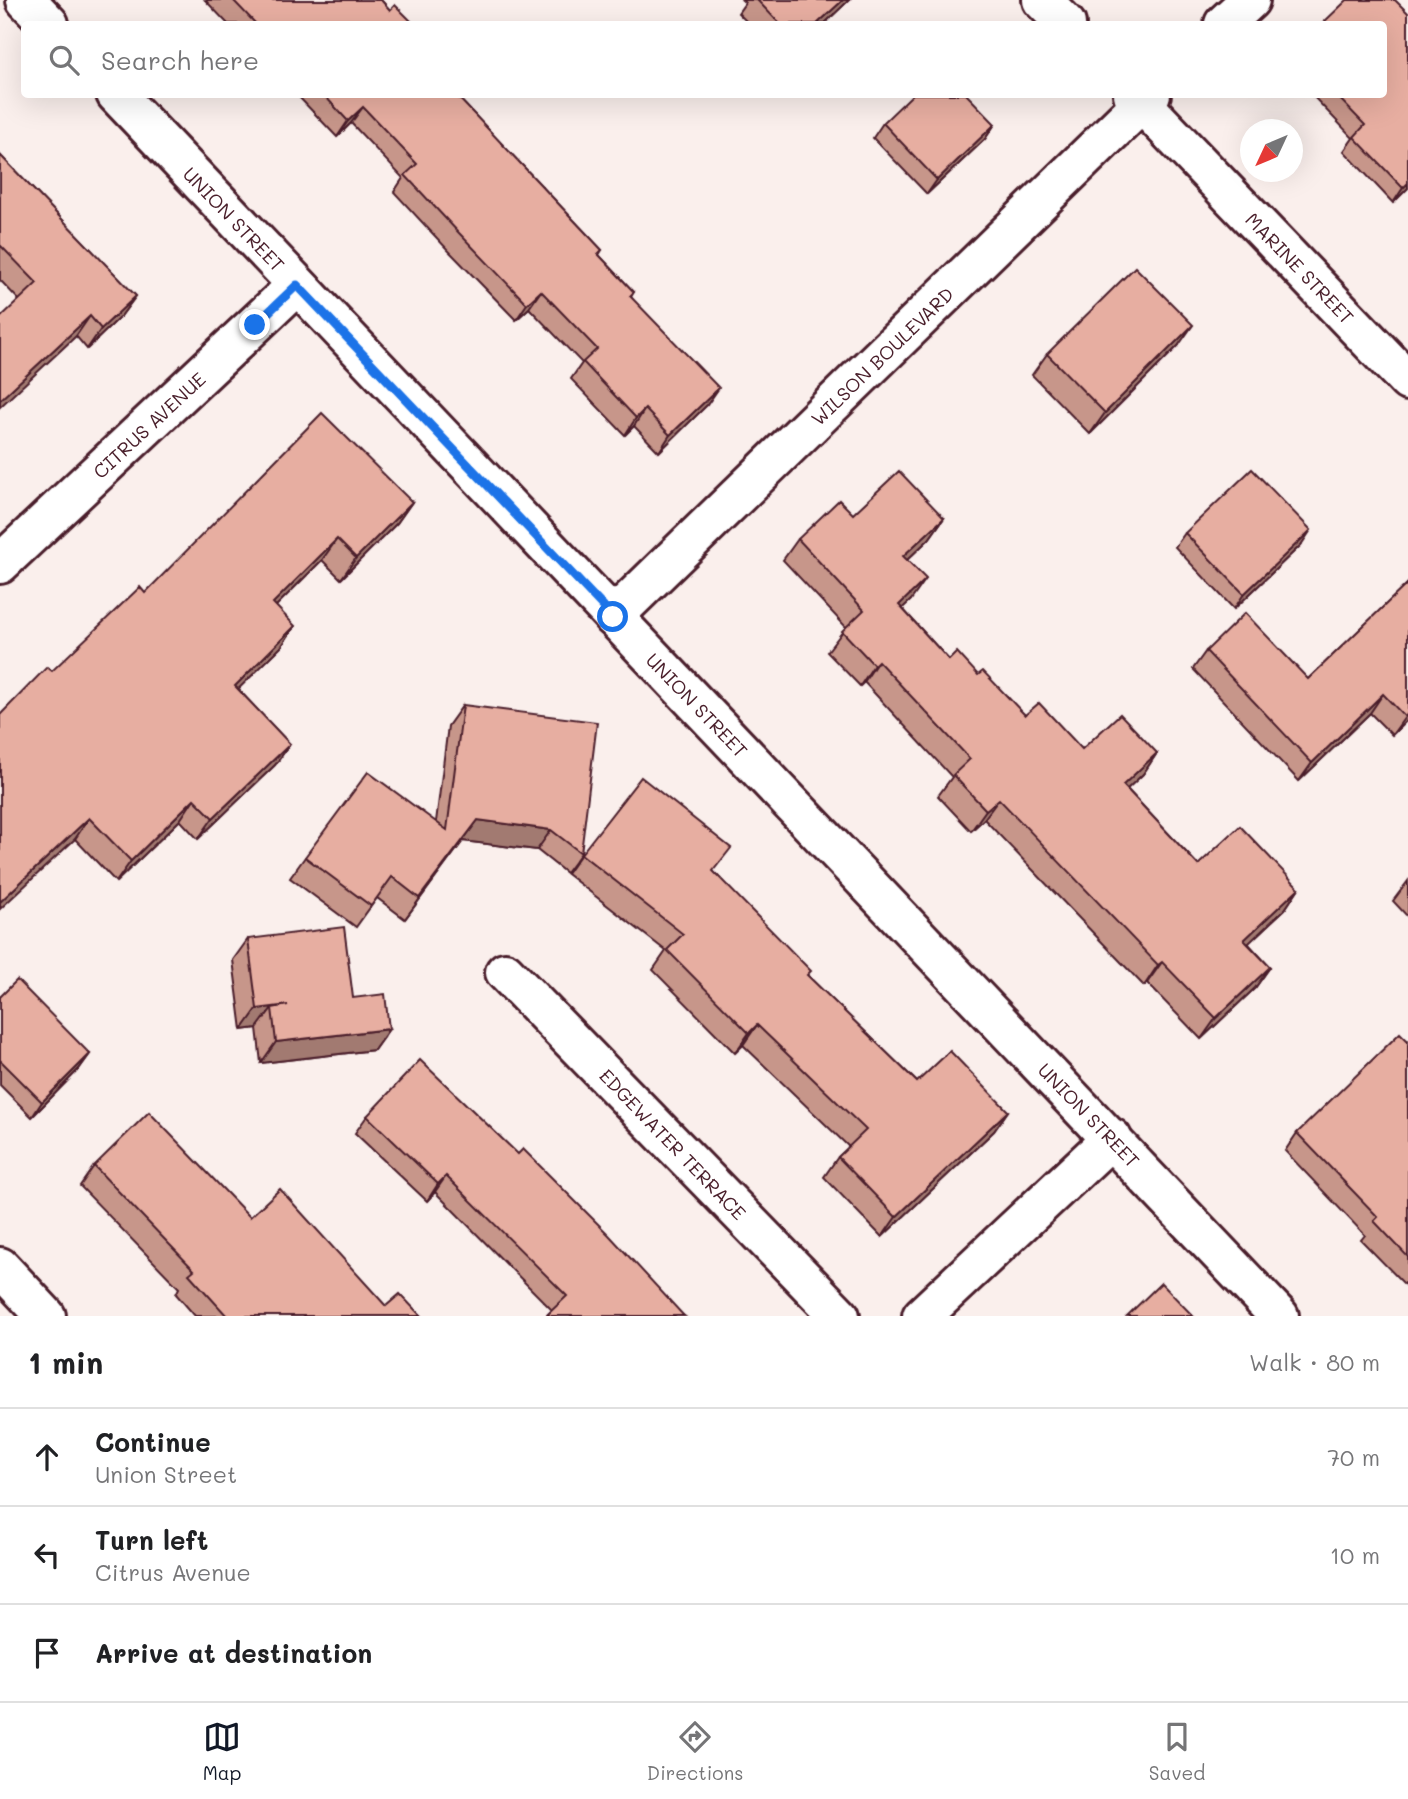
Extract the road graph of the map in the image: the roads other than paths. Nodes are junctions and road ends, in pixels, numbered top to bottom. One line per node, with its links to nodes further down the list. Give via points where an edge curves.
1 (26, 0): 4 (street)
2 (1042, 0): 5 (street)
3 (1250, 0): 6 (street)
4 (46, 21)
5 (1063, 21)
6 (1227, 21)
7 (120, 98): 9 (street, UNION STREET)
8 (1142, 98): 10 (street, MARINE STREET); 12 (street, WILSON BOULEVARD)
9 (297, 285): 11 (street, CITRUS AVENUE); 12 (street, UNION STREET)
10 (1408, 381)
11 (0, 564)
12 (613, 617): 14 (street, UNION STREET)
13 (505, 972): 17 (street, EDGEWATER TERRACE)
14 (1112, 1138): 18 (street); 19 (street, UNION STREET)
15 (0, 1267): 16 (street)
16 (46, 1316)
17 (840, 1316)
18 (922, 1316)
19 (1279, 1316)

